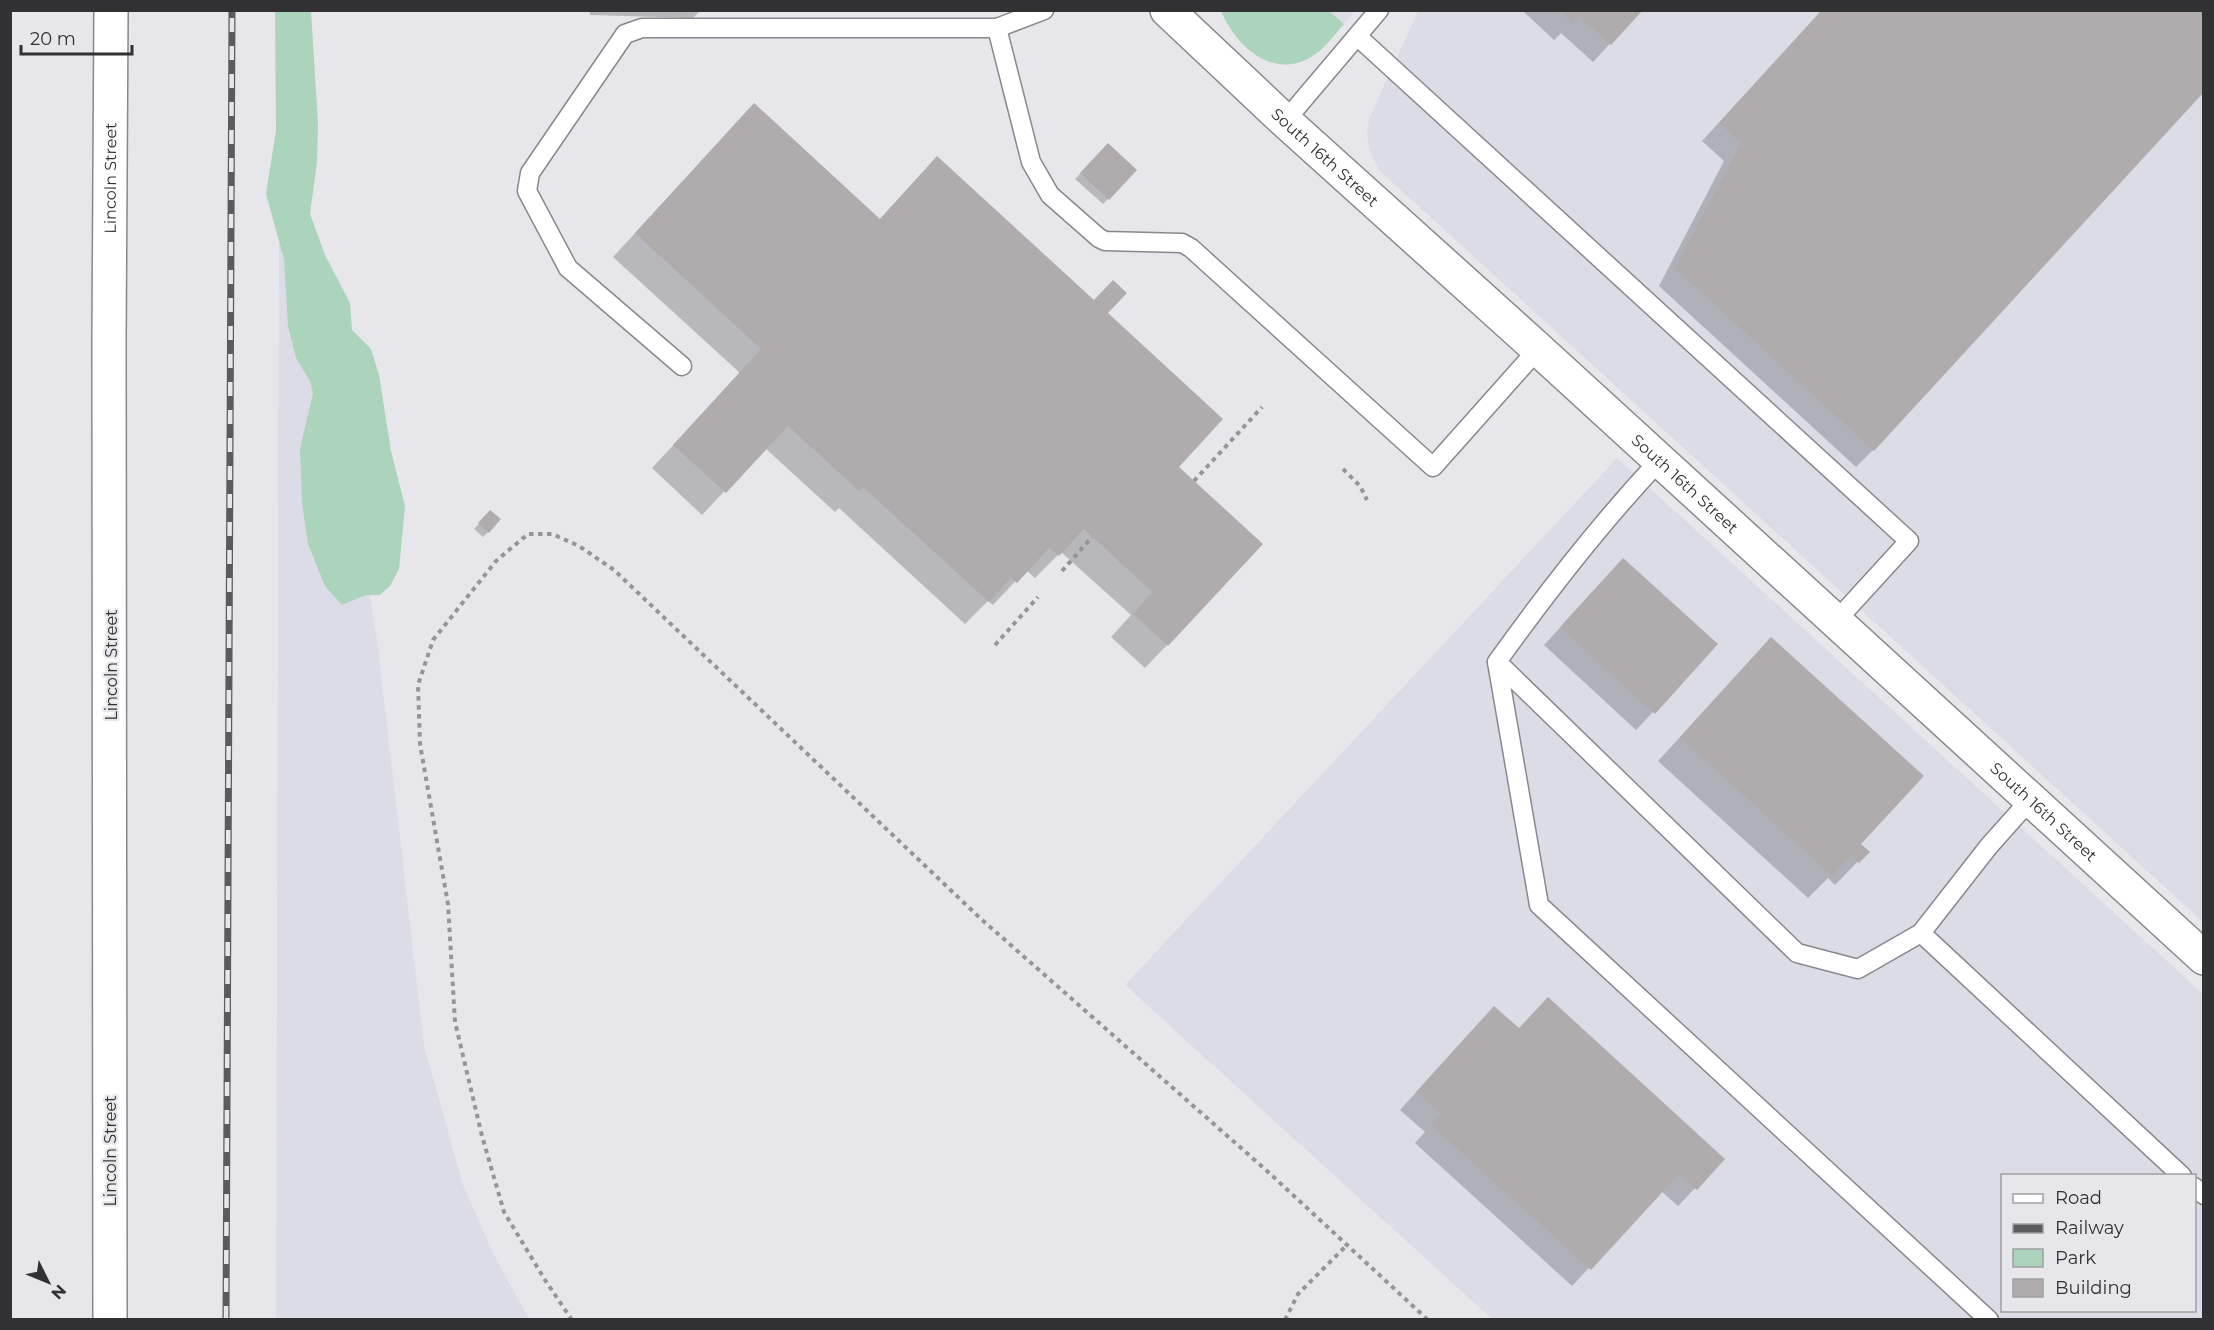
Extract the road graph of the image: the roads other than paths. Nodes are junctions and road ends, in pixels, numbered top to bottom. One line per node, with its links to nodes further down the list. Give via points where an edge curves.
1 (111, 10): 17 (street, Lincoln Street)
2 (1044, 10): 5 (lane)
3 (1167, 10): 7 (street, South 16th Street)
4 (1380, 10): 6 (lane)
5 (997, 28): 8 (lane, via 1031,162 1050,195 1105,241 1182,243 1191,248 1433,467); 9 (lane, via 642,28 625,34 530,173 527,191 568,268)
6 (1357, 36): 7 (lane); 11 (lane, via 1909,541)
7 (1285, 121): 8 (street, South 16th Street)
8 (1538, 349): 10 (street, South 16th Street)
9 (682, 366)
10 (1659, 461): 11 (street, South 16th Street); 12 (lane, via 1618,504)
11 (1835, 622): 13 (street, South 16th Street)
12 (1497, 662): 14 (lane, via 1797,953 1858,969); 18 (lane, via 1539,905)
13 (2030, 800): 14 (lane); 15 (street, South 16th Street)
14 (1921, 933): 16 (lane)
15 (2204, 958)
16 (2180, 1174)
17 (110, 1320)
18 (1989, 1320)

